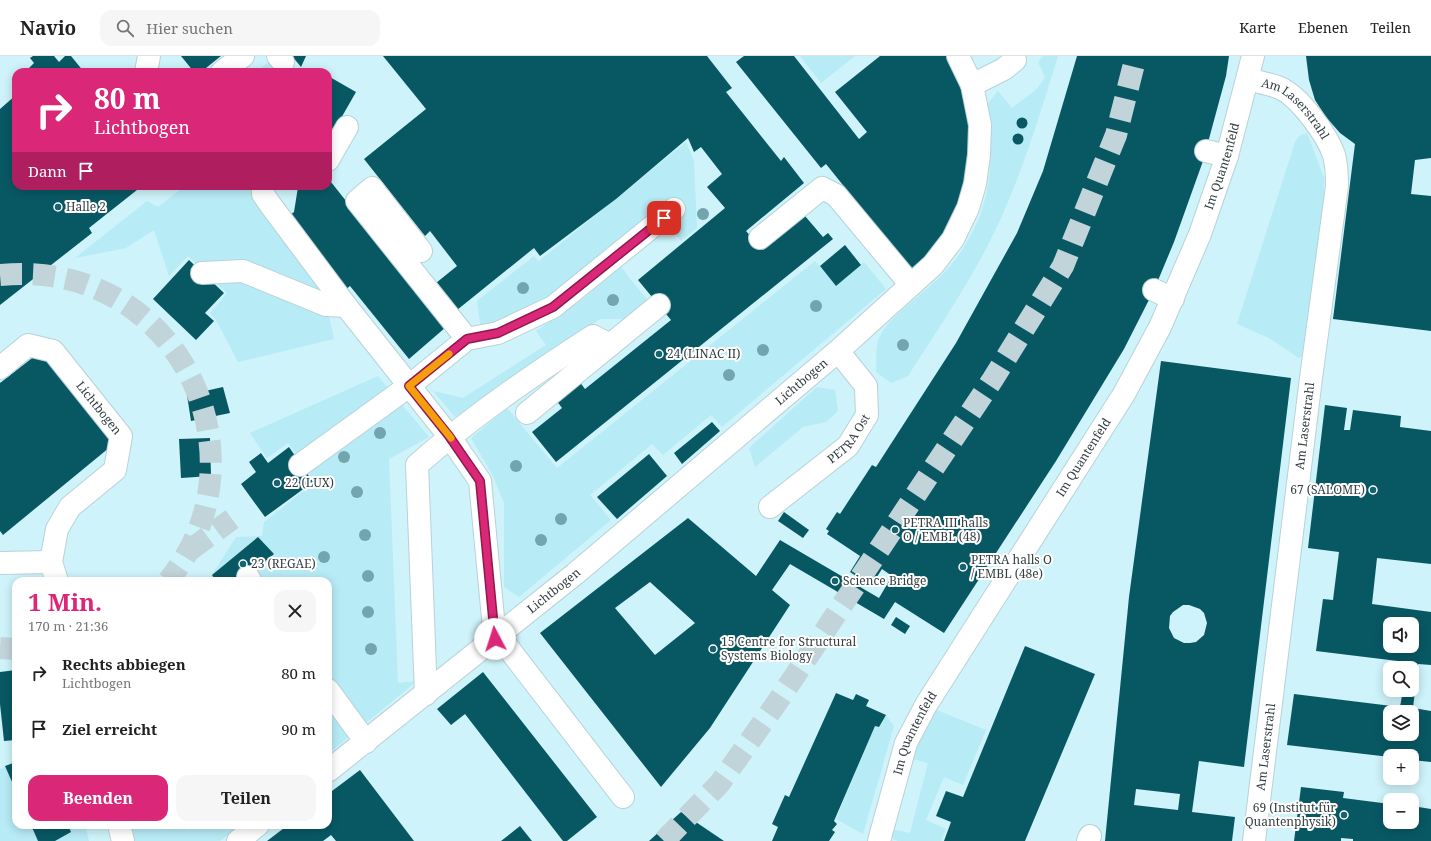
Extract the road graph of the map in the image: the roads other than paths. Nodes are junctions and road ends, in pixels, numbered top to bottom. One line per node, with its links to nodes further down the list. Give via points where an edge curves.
1 (149, 56): 6 (lane)
2 (243, 56): 7 (lane)
3 (958, 56): 9 (lane, Lichtbogen)
4 (1253, 56): 8 (lane, Im Quantenfeld)
5 (1015, 60): 9 (lane, via 1004,69)
6 (147, 68)
7 (227, 68)
8 (1248, 79): 13 (lane, Im Quantenfeld); 46 (lane, Am Laserstrahl, via 1281,88 1300,103 1328,141 1337,170)
9 (972, 85): 19 (lane, Lichtbogen, via 980,125 975,184 968,208 953,239 933,264)
10 (347, 127): 12 (lane)
11 (1206, 152): 13 (lane)
12 (332, 153)
13 (1227, 156): 21 (lane, Im Quantenfeld)
14 (263, 190): 23 (lane, via 269,203)
15 (674, 210): 24 (lane, via 553,307 498,333)
16 (760, 238): 19 (lane, via 822,188 836,195)
17 (421, 251): 24 (lane, via 372,188 356,201)
18 (202, 273): 23 (lane, via 243,271 326,306)
19 (911, 285): 26 (lane, Lichtbogen)
20 (1154, 290): 21 (lane)
21 (1174, 299): 45 (lane, Im Quantenfeld, via 1124,394 926,705 906,743)
22 (658, 305): 25 (lane)
23 (346, 306): 28 (lane)
24 (467, 339): 28 (lane)
25 (610, 345): 29 (lane); 30 (lane, via 593,336 551,362)
26 (838, 351): 32 (lane, PETRA Ost, via 866,386 867,415 848,446); 35 (lane, Lichtbogen)
27 (0, 368): 34 (lane, Lichtbogen, via 28,345 53,351 121,436 115,470 70,507 57,529)
28 (409, 386): 30 (lane); 31 (lane)
29 (527, 413)
30 (449, 436): 35 (lane, via 480,481); 36 (lane, via 417,465)
31 (300, 465)
32 (770, 507)
33 (0, 563): 34 (lane)
34 (54, 572)
35 (497, 637): 36 (lane, Lichtbogen); 40 (lane)
36 (426, 694): 38 (lane, Lichtbogen)
37 (332, 695): 38 (lane)
38 (366, 742): 39 (lane, Lichtbogen)
39 (332, 768)
40 (623, 798)
41 (121, 829): 43 (lane)
42 (253, 829): 44 (lane)
43 (124, 841)
44 (238, 841)
45 (879, 841)
46 (1254, 841)

